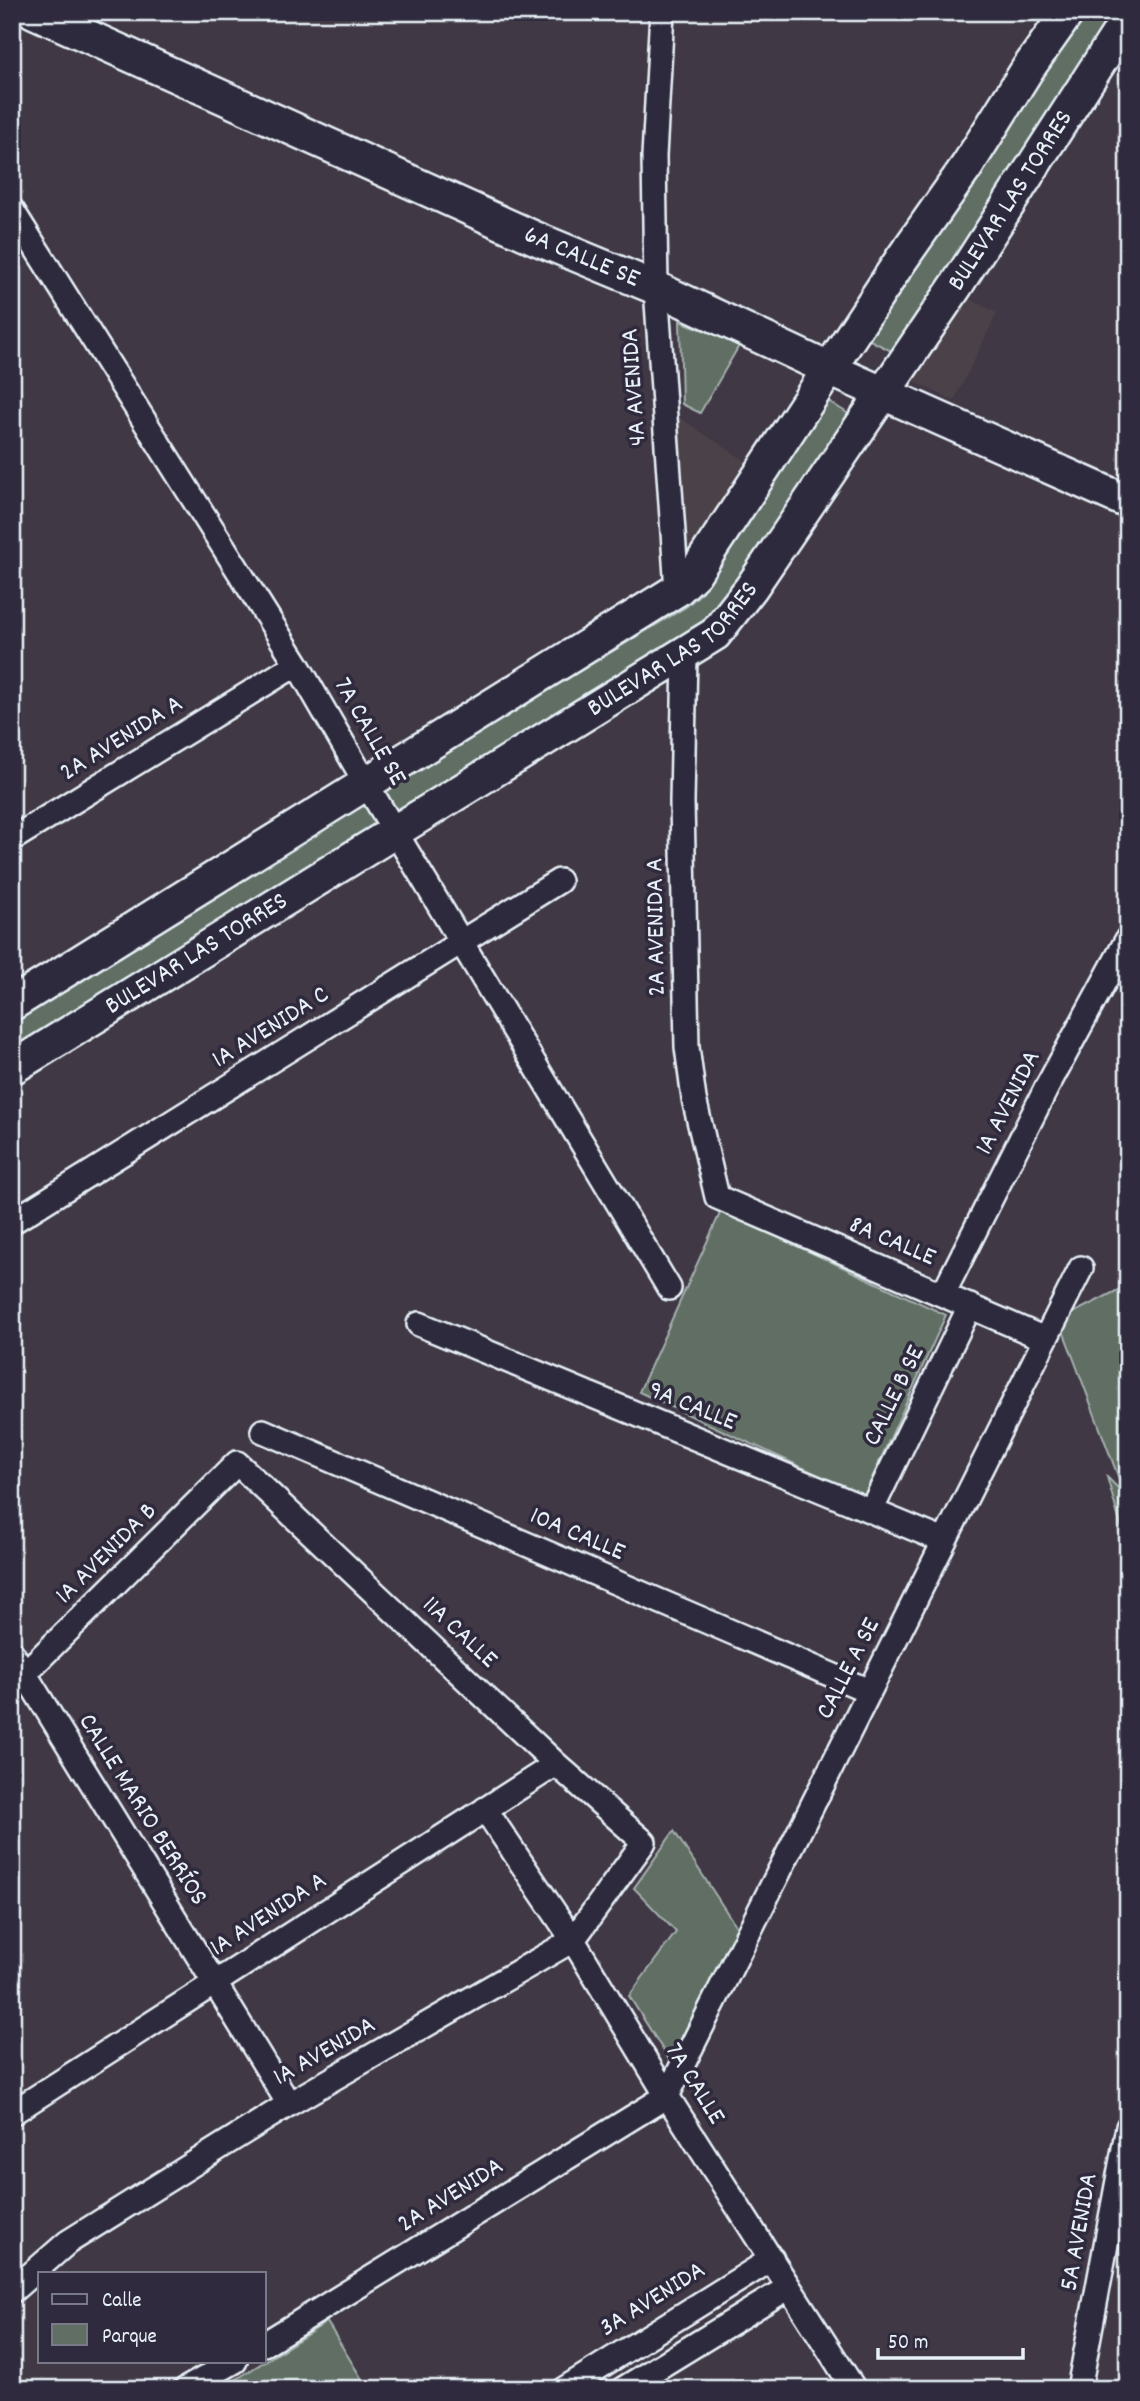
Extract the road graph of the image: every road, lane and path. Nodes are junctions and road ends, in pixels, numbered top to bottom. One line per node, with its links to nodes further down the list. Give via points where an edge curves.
1 (34, 12): 6 (street, 6A CALLE SE)
2 (662, 12): 6 (street, 4A AVENIDA, via 653,156)
3 (1068, 12): 7 (street, BULEVAR LAS TORRES)
4 (1128, 18): 8 (street, BULEVAR LAS TORRES)
5 (12, 210): 12 (street, 7A CALLE SE)
6 (656, 288): 7 (street, 6A CALLE SE); 10 (street, 4A AVENIDA)
7 (831, 370): 8 (street, 6A CALLE SE); 10 (street, BULEVAR LAS TORRES, via 695,573)
8 (884, 393): 9 (street, 6A CALLE SE); 11 (street, BULEVAR LAS TORRES, via 732,614 715,634)
9 (1128, 502)
10 (677, 590): 13 (street, BULEVAR LAS TORRES)
11 (685, 654): 14 (street, BULEVAR LAS TORRES); 21 (street, 2A AVENIDA A, via 682,802 687,1047)
12 (297, 664): 13 (street, 7A CALLE SE); 15 (street, 2A AVENIDA A)
13 (367, 785): 14 (street, 7A CALLE SE); 19 (street, BULEVAR LAS TORRES)
14 (394, 831): 18 (street, 7A CALLE SE); 20 (street, BULEVAR LAS TORRES)
15 (12, 839)
16 (559, 881): 18 (street, 1A AVENIDA C)
17 (1128, 938): 25 (street, 1A AVENIDA)
18 (461, 943): 22 (street, 1A AVENIDA C); 24 (street, 7A CALLE SE)
19 (12, 1004)
20 (12, 1068)
21 (717, 1197): 25 (street, 8A CALLE)
22 (12, 1222)
23 (1080, 1268): 28 (street, CALLE A SE)
24 (669, 1288)
25 (943, 1294): 26 (street, 8A CALLE)
26 (970, 1306): 28 (street, 8A CALLE); 31 (street, CALLE B SE)
27 (419, 1324): 31 (street, 9A CALLE)
28 (1045, 1339): 32 (street, CALLE A SE)
29 (262, 1431): 35 (street, 10A CALLE)
30 (237, 1463): 34 (street, 1A AVENIDA B); 36 (street, 11A CALLE)
31 (871, 1511): 32 (street, 9A CALLE)
32 (944, 1541): 35 (street, CALLE A SE)
33 (12, 1653): 34 (street, CALLE MARIO BERRÍOS)
34 (18, 1677): 40 (street, CALLE MARIO BERRÍOS)
35 (869, 1691): 41 (street, CALLE A SE)
36 (556, 1764): 37 (street, 1A AVENIDA A); 38 (street, 11A CALLE)
37 (485, 1810): 39 (street, 7A CALLE); 40 (street, 1A AVENIDA A)
38 (644, 1842): 39 (street, 1A AVENIDA)
39 (573, 1940): 41 (street, 7A CALLE); 42 (street, 1A AVENIDA)
40 (215, 1983): 42 (street, CALLE MARIO BERRÍOS); 43 (street, 1A AVENIDA A)
41 (667, 2096): 45 (street, 7A CALLE); 48 (street, 2A AVENIDA)
42 (289, 2104): 47 (street, 1A AVENIDA, via 68,2242)
43 (12, 2113)
44 (1127, 2136): 54 (street, 5A AVENIDA)
45 (772, 2259): 46 (street, 7A CALLE); 51 (street, 3A AVENIDA)
46 (789, 2287): 52 (street); 53 (street, 7A CALLE)
47 (12, 2291)
48 (266, 2343)
49 (233, 2362): 50 (street)
50 (186, 2389)
51 (564, 2389)
52 (623, 2389)
53 (854, 2389)
54 (1079, 2389)

